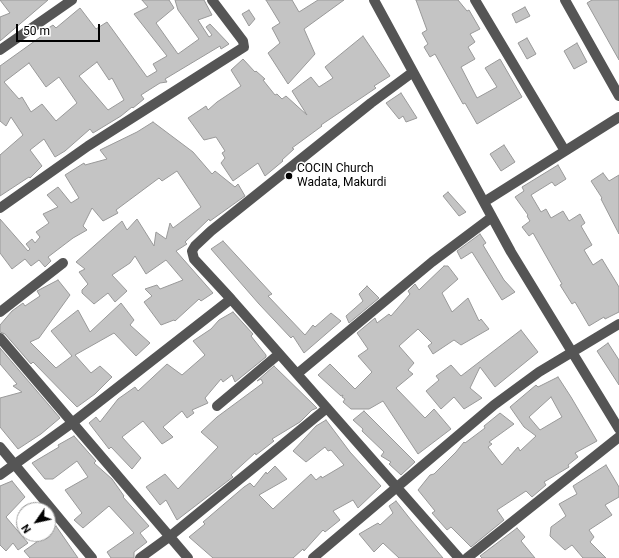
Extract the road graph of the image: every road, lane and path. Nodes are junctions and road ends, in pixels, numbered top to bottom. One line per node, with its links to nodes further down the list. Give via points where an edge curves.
1 (72, 0): 6 (street)
2 (212, 0): 12 (street, via 243,41 244,47 88,146)
3 (374, 0): 7 (street)
4 (475, 0): 10 (street)
5 (565, 0): 8 (street)
6 (0, 50)
7 (413, 72): 11 (street); 15 (street, via 210,231 195,246 192,251 194,259)
8 (619, 96)
9 (619, 117): 10 (street)
10 (565, 151): 11 (street)
11 (484, 202): 13 (street)
12 (0, 208)
13 (492, 217): 19 (street); 21 (street, via 432,262)
14 (63, 263): 16 (street)
15 (231, 299): 20 (street); 24 (street)
16 (0, 312)
17 (619, 324): 19 (street)
18 (0, 338): 24 (street)
19 (572, 351): 25 (street); 30 (street, via 494,405)
20 (279, 354): 21 (street); 22 (street)
21 (297, 374): 23 (street)
22 (217, 406)
23 (327, 408): 30 (street); 31 (street)
24 (72, 423): 28 (street); 31 (street)
25 (619, 429)
26 (619, 437): 37 (street)
27 (0, 447): 28 (street)
28 (14, 464): 29 (street); 32 (street)
29 (0, 475)
30 (398, 488): 35 (street); 36 (street)
31 (169, 536): 33 (street); 34 (street)
32 (92, 558)
33 (140, 558)
34 (188, 558)
35 (313, 558)
36 (459, 558)
37 (467, 558)

